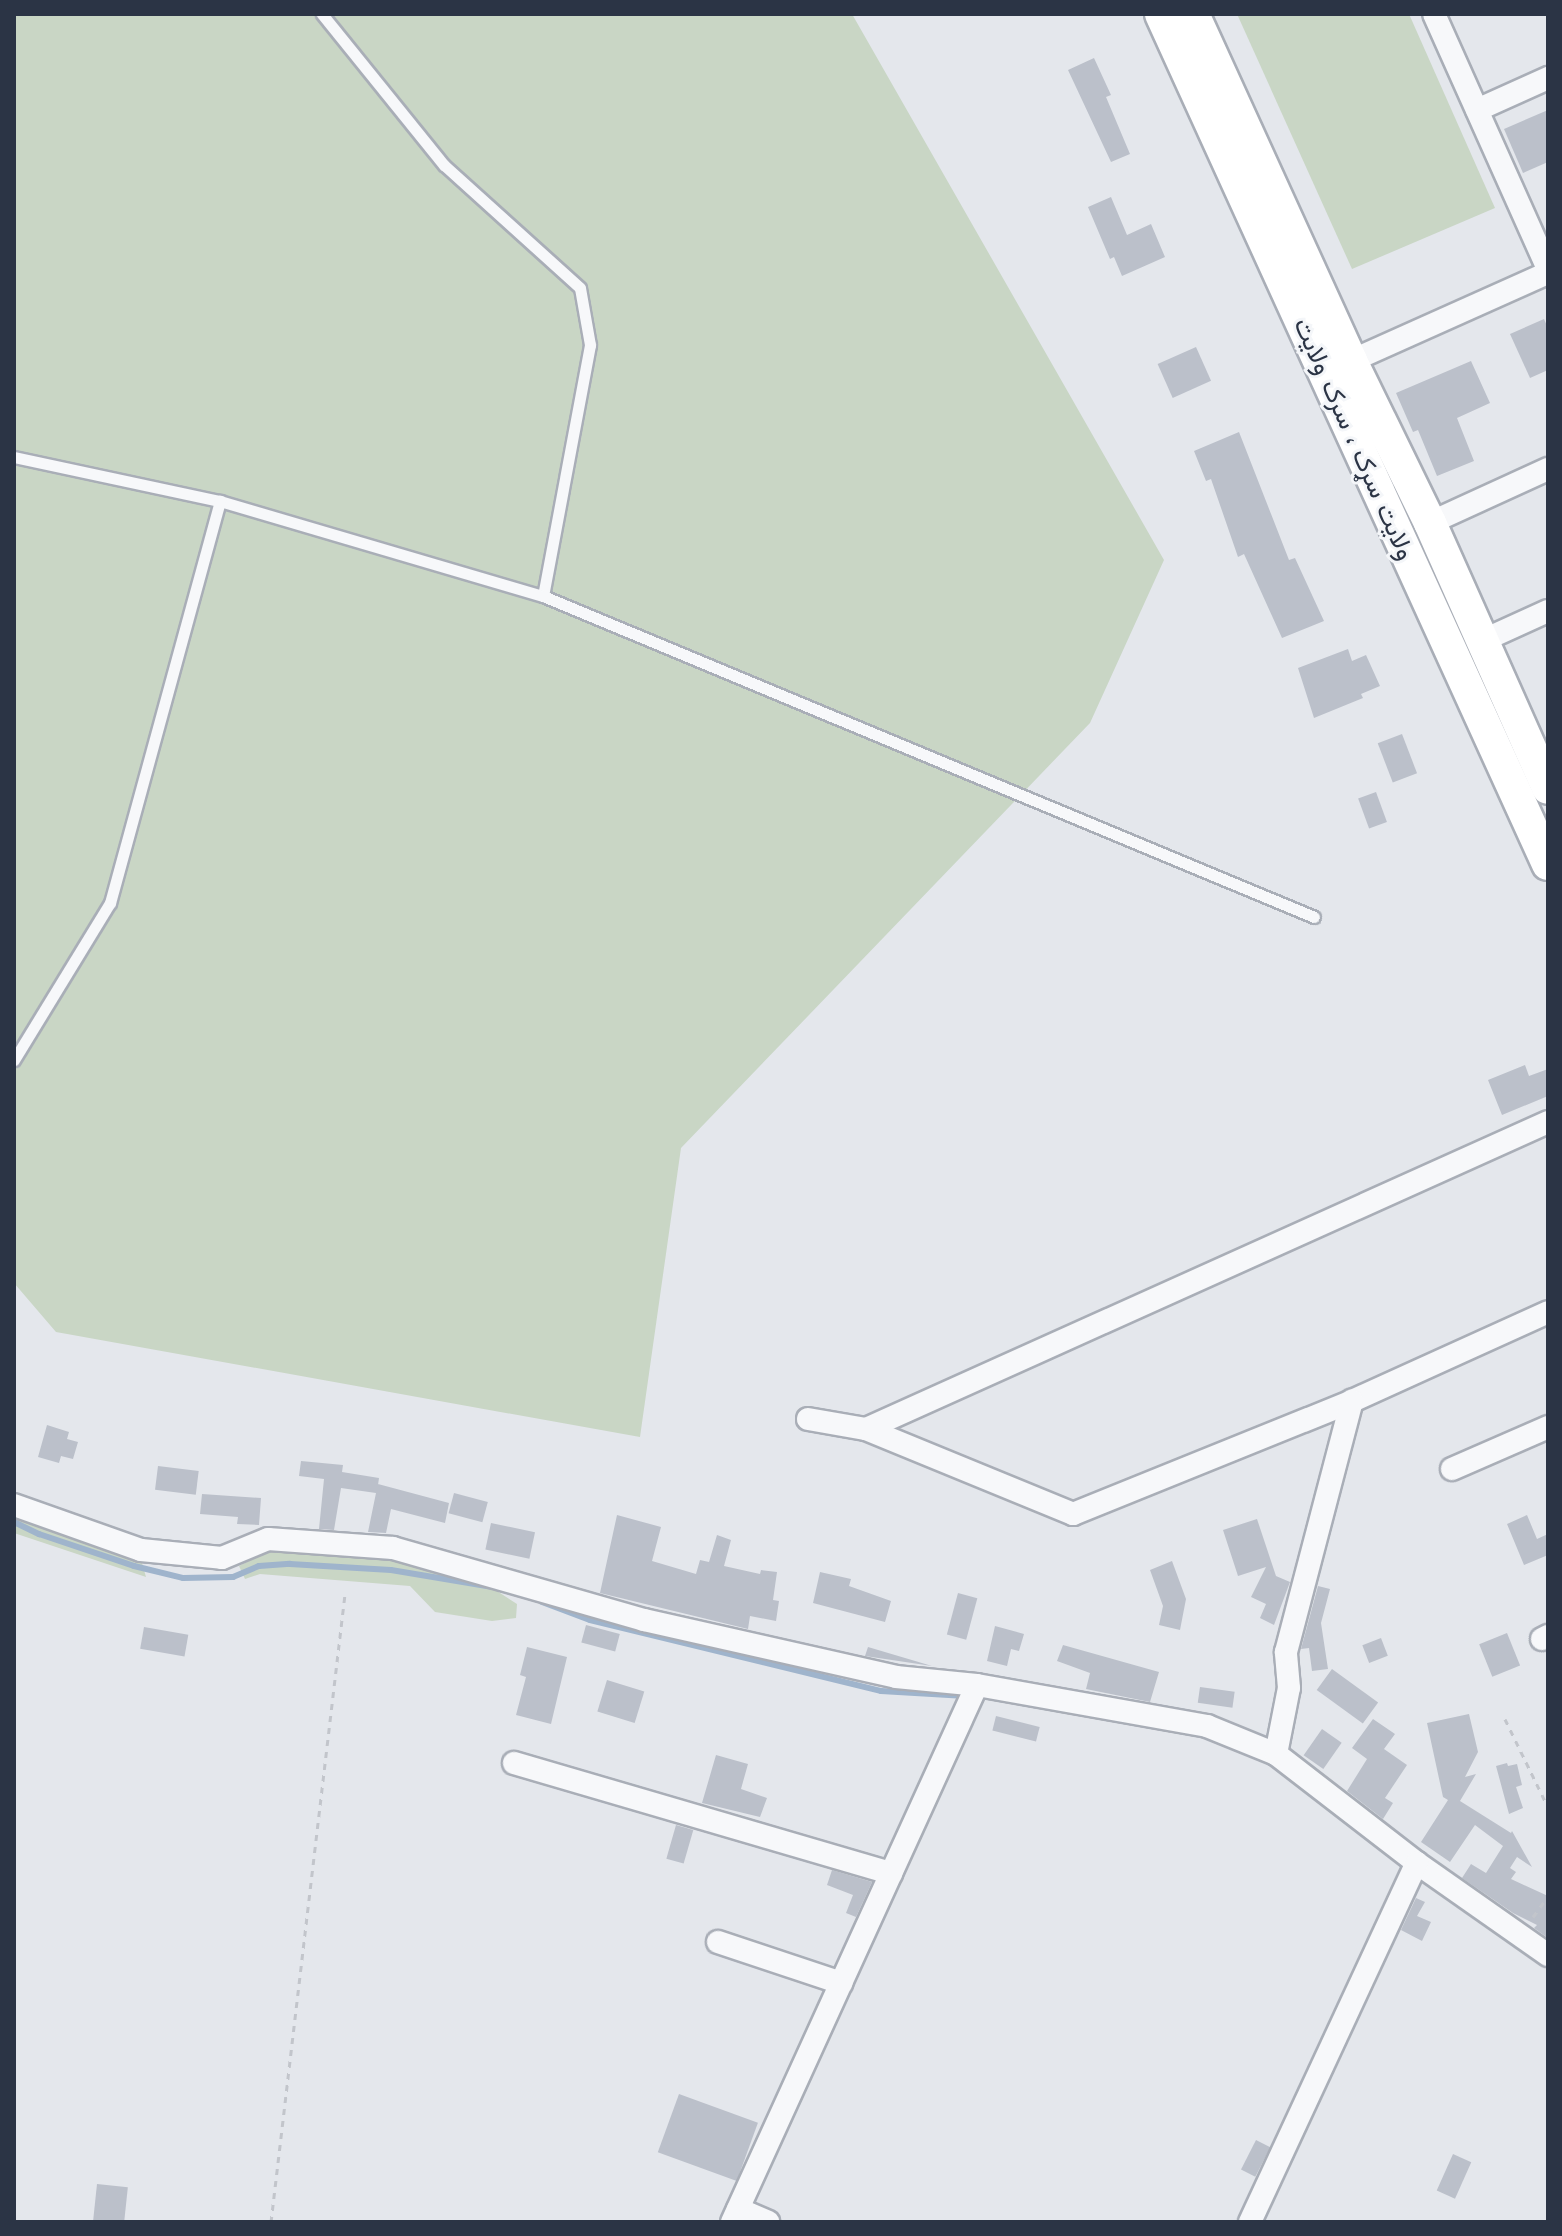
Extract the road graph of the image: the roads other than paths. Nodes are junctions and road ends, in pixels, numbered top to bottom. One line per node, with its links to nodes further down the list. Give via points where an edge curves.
1 (322, 14): 13 (lane, via 444,165 580,288 590,345)
2 (1161, 14): 17 (main road, ولایت سړک ، سرک ولایت)
3 (1193, 14): 8 (main road, ولایت سړک ، سرک ولایت)
4 (1434, 14): 6 (street)
5 (1548, 78): 6 (street)
6 (1477, 110): 7 (street)
7 (1548, 271): 8 (street)
8 (1351, 361): 12 (main road, ولایت سړک ، سرک ولایت)
9 (14, 457): 11 (lane)
10 (1548, 469): 12 (street)
11 (220, 501): 13 (lane); 19 (lane, via 110,903)
12 (1430, 523): 15 (main road, ولایت سړک ، سرک ولایت)
13 (543, 596): 18 (lane)
14 (1548, 611): 15 (street)
15 (1484, 640): 16 (main road, ولایت سړک ، سرک ولایت)
16 (1548, 788)
17 (1548, 864)
18 (1314, 917)
19 (14, 1060)
20 (1548, 1122): 25 (street)
21 (1548, 1312): 22 (street)
22 (1352, 1401): 25 (street, via 1073,1514); 29 (street, via 1286,1652 1289,1688)
23 (808, 1419): 25 (street)
24 (1548, 1427): 26 (street)
25 (866, 1429)
26 (1452, 1469)
27 (14, 1505): 28 (street, via 141,1550 222,1558 268,1539 393,1548 644,1620 896,1677)
28 (977, 1685): 29 (street, via 1207,1726); 32 (street)
29 (1276, 1754): 31 (street)
30 (514, 1763): 32 (street)
31 (1417, 1863): 34 (street); 38 (street)
32 (891, 1873): 35 (street)
33 (718, 1942): 35 (street)
34 (1548, 1955)
35 (841, 1983): 36 (street)
36 (735, 2216): 37 (street)
37 (768, 2222)
38 (1250, 2222)

